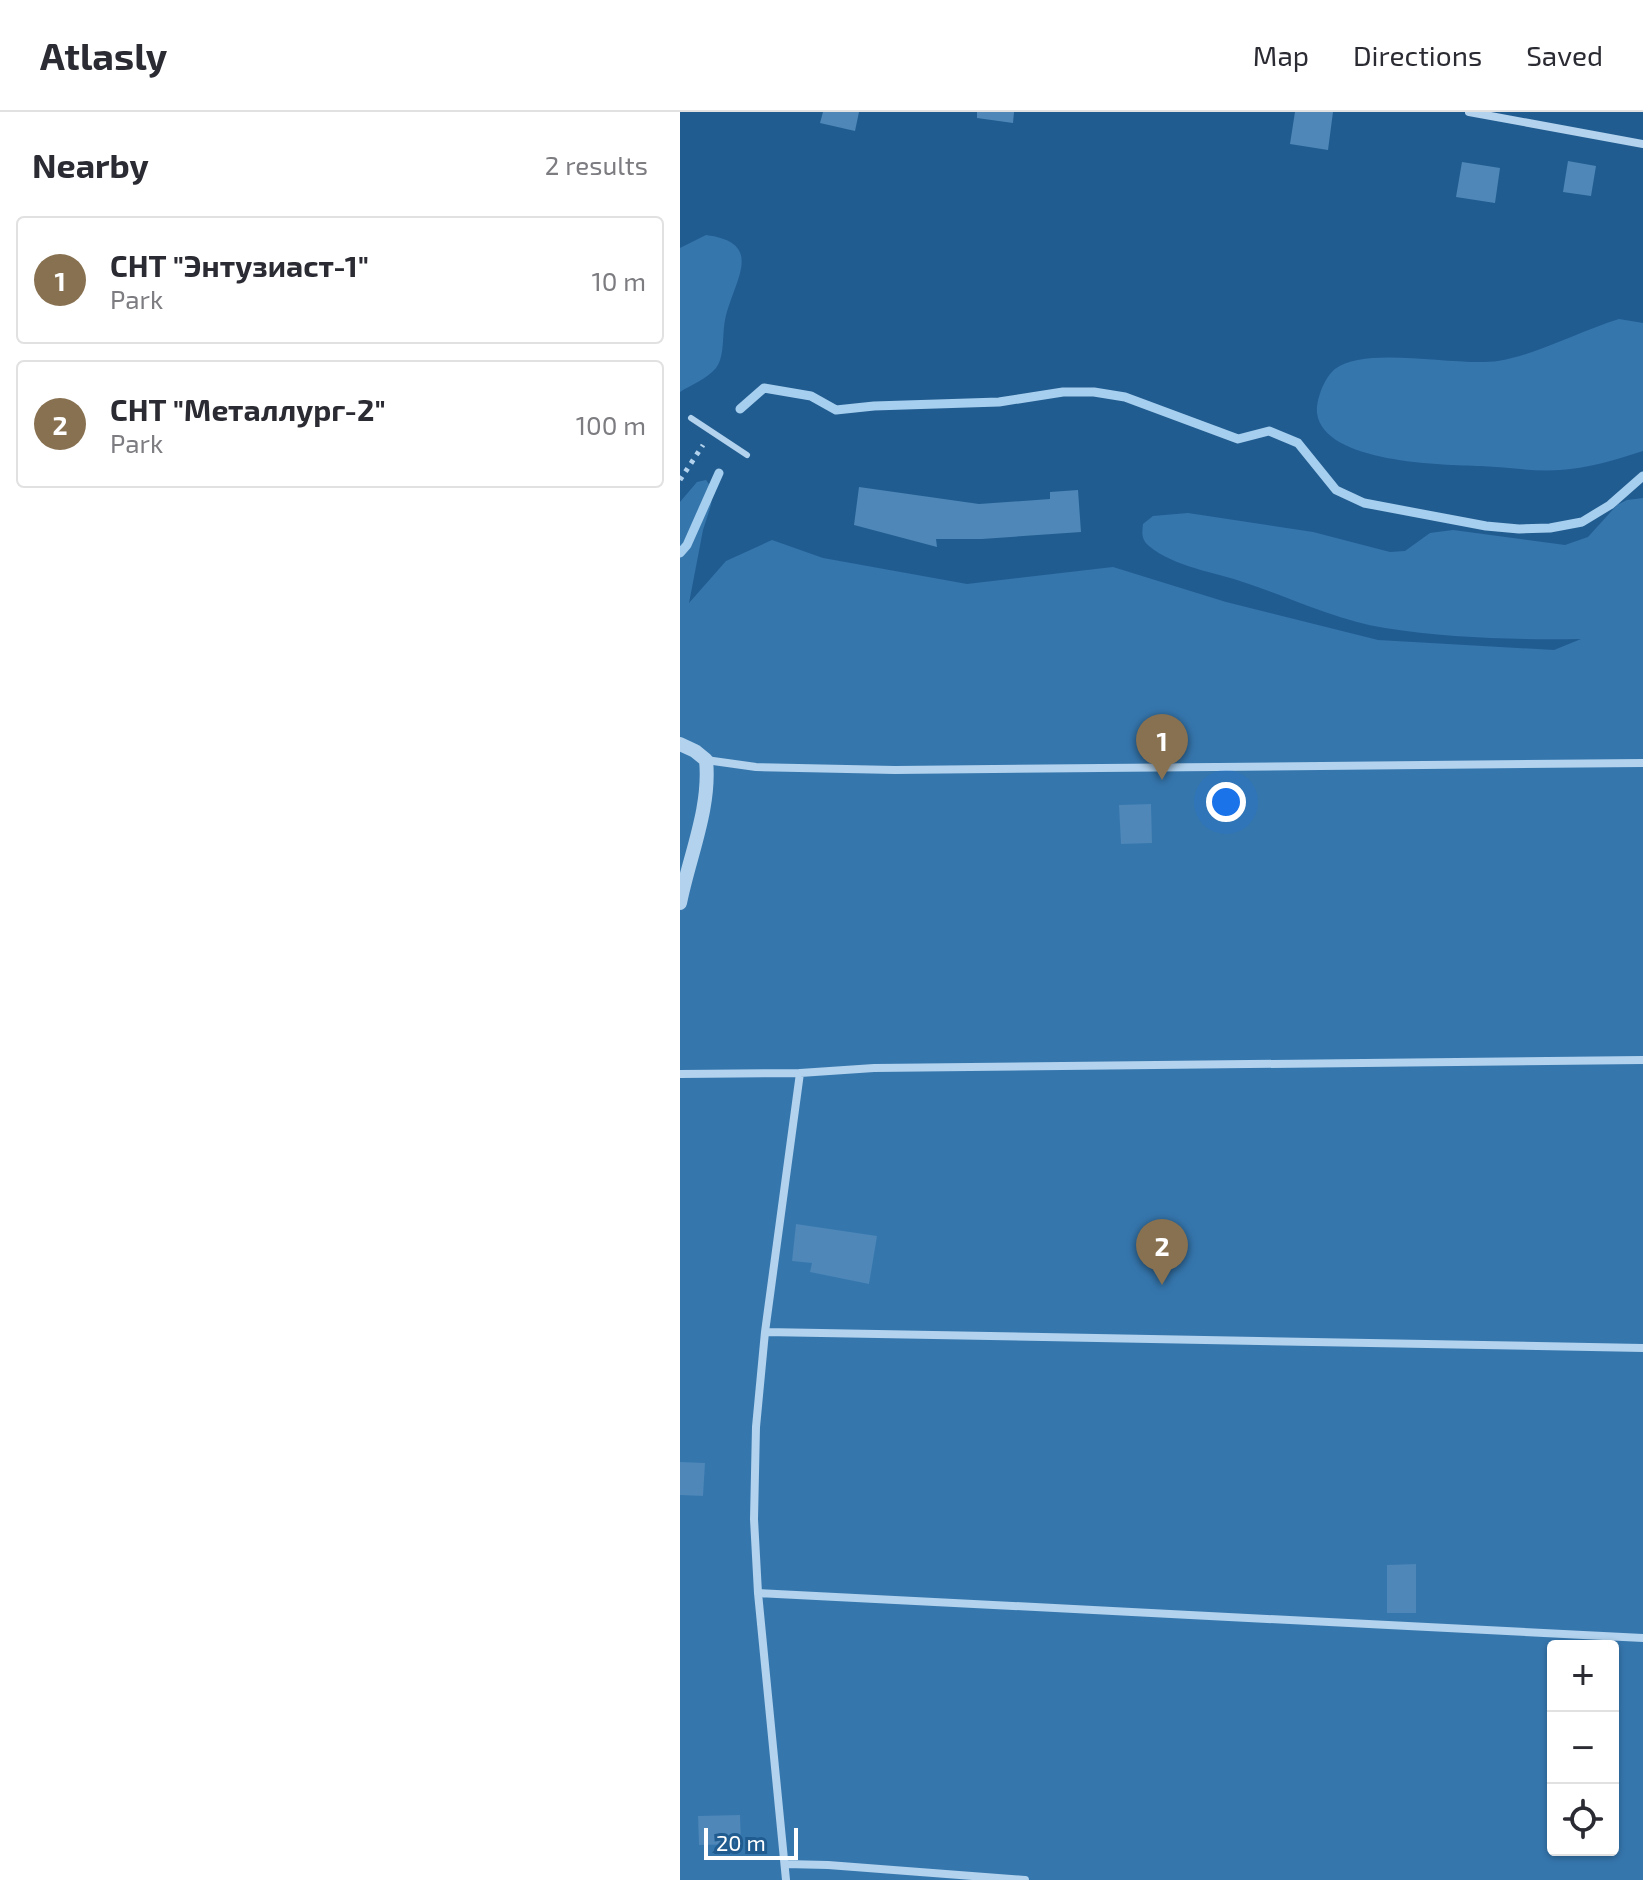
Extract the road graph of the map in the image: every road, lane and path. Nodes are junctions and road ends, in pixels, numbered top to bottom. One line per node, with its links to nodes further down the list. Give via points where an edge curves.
1 (1469, 112): 2 (street)
2 (1643, 144)
3 (691, 418): 4 (lane)
4 (712, 431): 5 (lane); 6 (path)
5 (747, 455)
6 (680, 480)
7 (680, 744): 8 (street)
8 (706, 760): 9 (street, via 756,767 895,770); 10 (street, via 706,787)
9 (1643, 763)
10 (680, 903)
11 (1643, 1060): 12 (street)
12 (800, 1073): 13 (street); 14 (street)
13 (680, 1074)
14 (765, 1332): 15 (street); 16 (street, via 756,1442)
15 (1643, 1348)
16 (758, 1593): 17 (street); 18 (street)
17 (1643, 1638)
18 (785, 1864): 19 (street); 20 (street)
19 (786, 1880)
20 (1025, 1880)

